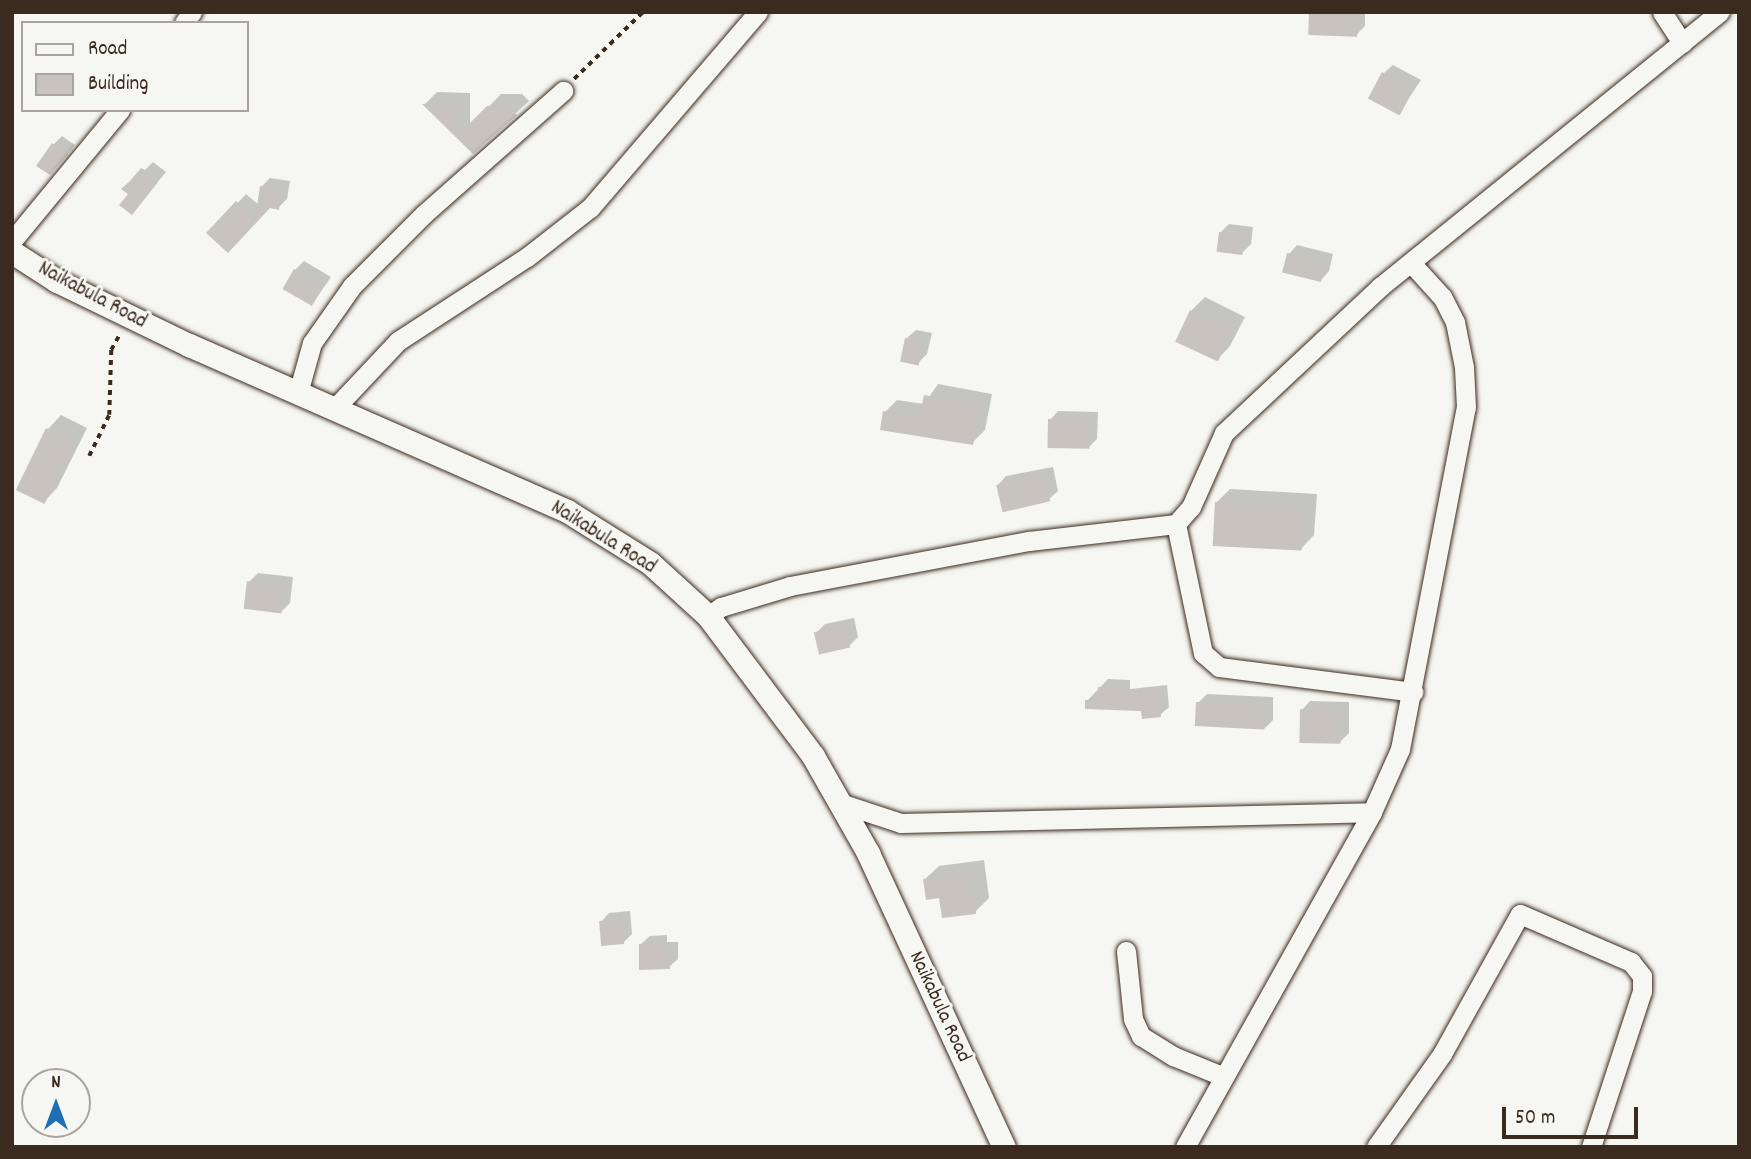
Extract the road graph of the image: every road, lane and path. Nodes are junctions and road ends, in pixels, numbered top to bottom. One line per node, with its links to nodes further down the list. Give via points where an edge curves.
1 (643, 12): 6 (path)
2 (758, 12): 13 (street, via 590,208 527,257 398,341)
3 (1662, 12): 5 (street)
4 (1720, 12): 5 (street)
5 (1682, 43): 10 (street)
6 (562, 91): 12 (street, via 424,214 352,286 312,343)
7 (118, 112): 8 (street)
8 (12, 241)
9 (12, 252): 11 (street, Naikabula Road, via 57,281)
10 (1412, 264): 15 (street, via 1380,288 1224,433 1191,507); 17 (street, via 1442,297 1455,322 1466,388 1462,443)
11 (130, 317): 12 (street, Naikabula Road); 14 (path, via 111,350 109,415)
12 (298, 393): 13 (street, Naikabula Road)
13 (334, 409): 16 (street, Naikabula Road, via 568,511 650,563)
14 (89, 456)
15 (1176, 524): 16 (street, via 1030,541 790,586 721,607); 17 (street, via 1203,653 1219,667)
16 (708, 617): 18 (street, Naikabula Road, via 813,756)
17 (1413, 692): 19 (street, via 1400,749)
18 (840, 803): 19 (street, via 901,823); 22 (street, Naikabula Road, via 868,853)
19 (1372, 812): 21 (street)
20 (1126, 951): 21 (street, via 1133,1019 1141,1036 1172,1056)
21 (1222, 1076): 23 (street)
22 (1004, 1147)
23 (1185, 1147)
24 (1376, 1147): 25 (street, via 1447,1046 1520,914 1631,962 1642,976 1642,991)
25 (1591, 1147)

